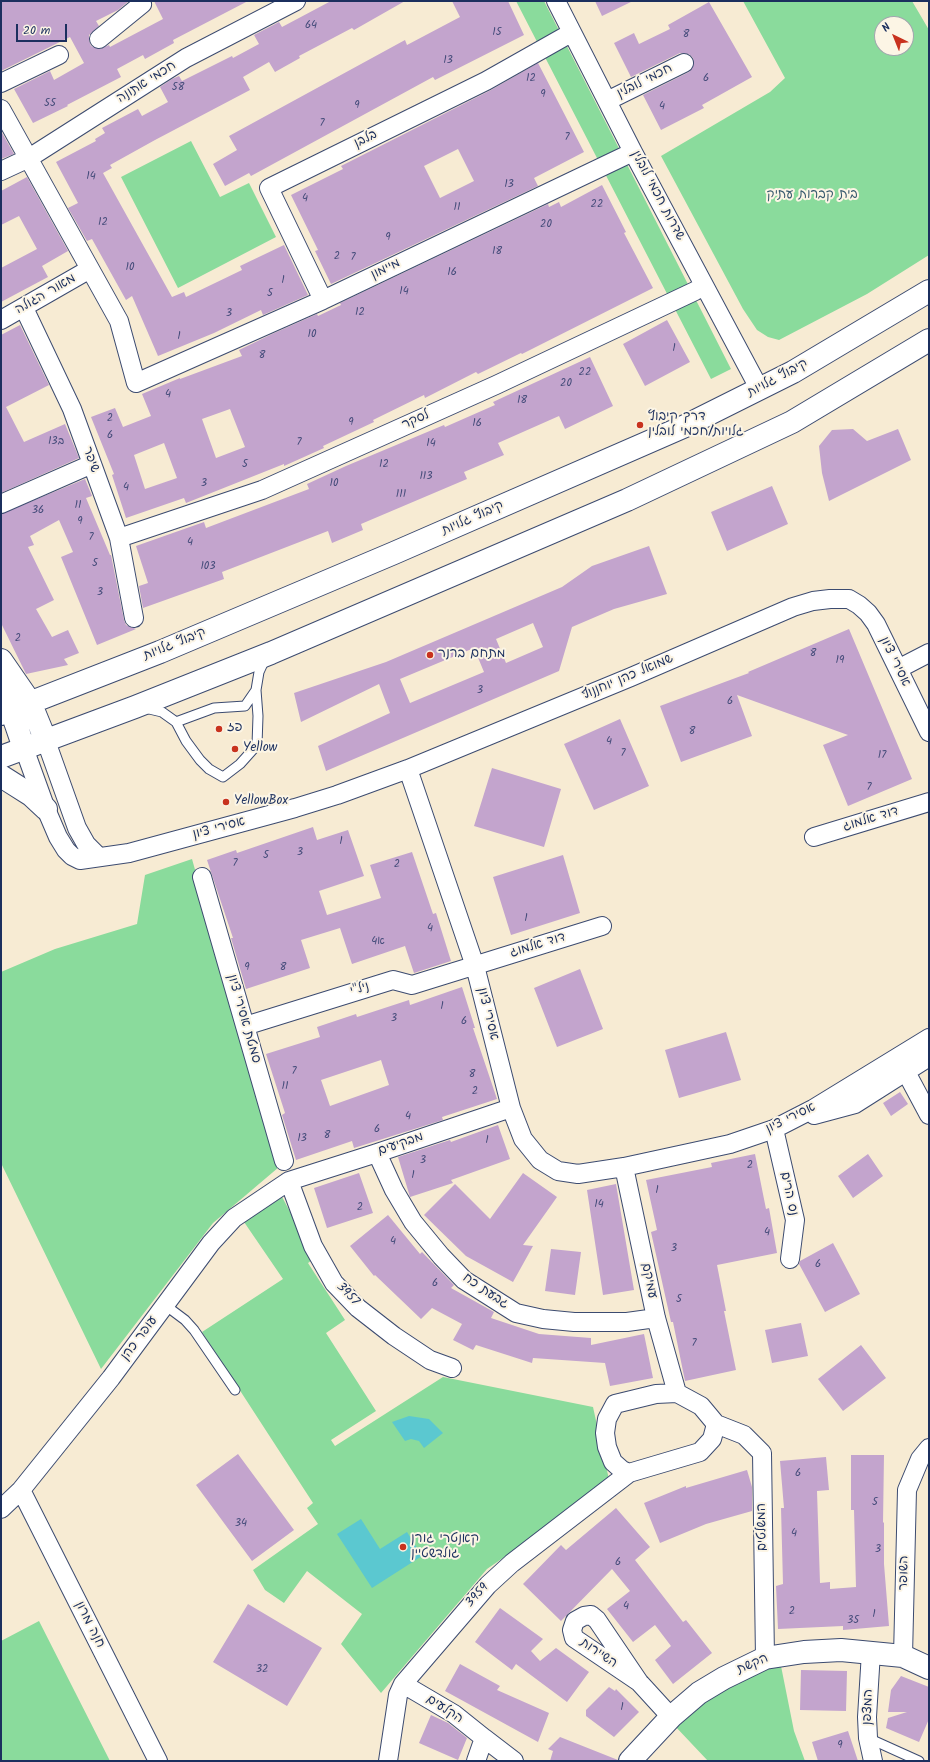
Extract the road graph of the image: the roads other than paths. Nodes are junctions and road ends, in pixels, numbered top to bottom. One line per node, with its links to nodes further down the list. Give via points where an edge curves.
1 (141, 1): 5 (street, via 142,4)
2 (296, 1): 12 (street, חכמי אתונה, via 186,58)
3 (556, 1): 4 (street, שדרות חכמי לובלין)
4 (571, 33): 9 (street, שדרות חכמי לובלין); 17 (street, בלבן, via 486,81 269,188)
5 (99, 39)
6 (59, 55): 8 (street)
7 (684, 63): 9 (street, חכמי לובלין)
8 (1, 83)
9 (607, 101): 11 (street, שדרות חכמי לובלין)
10 (1, 109): 12 (street)
11 (633, 152): 15 (street, שדרות חכמי לובלין); 17 (street, מיימון)
12 (29, 158): 13 (street, חכמי אתונה); 14 (street)
13 (1, 171)
14 (90, 269): 17 (street, מיימון, via 119,321 136,383); 18 (street, מאור הגולה)
15 (704, 285): 21 (street, שדרות חכמי לובלין); 24 (street, לסקר, via 496,385 262,490)
16 (929, 291): 21 (main road, קיבוץ גלויות)
17 (323, 300)
18 (24, 308): 19 (street, מאור הגולה); 22 (street, שיפר, via 72,409)
19 (1, 320)
20 (929, 340): 27 (main road, via 792,422 717,458 627,500)
21 (760, 390): 33 (main road, קיבוץ גלויות, via 683,427 394,553 160,652)
22 (92, 464): 23 (street); 24 (street, שיפר)
23 (1, 504)
24 (119, 538): 26 (street, שיפר)
25 (849, 599): 30 (street, אסירי ציון, via 868,613 876,624); 41 (street, שמואל כהן יוחננוף, via 819,600 793,607)
26 (134, 618)
27 (271, 653): 32 (lane, via 259,672); 34 (main road)
28 (929, 653): 30 (street)
29 (1, 660): 33 (main road)
30 (898, 669): 37 (street, אסירי ציון)
31 (1, 681): 35 (main road)
32 (256, 690): 36 (lane, via 245,706 214,708); 36 (lane, via 257,745 240,764 223,777 200,760)
33 (30, 702): 35 (main road, קיבוץ גלויות); 38 (main road)
34 (136, 707): 36 (lane, via 155,709); 38 (main road)
35 (6, 712): 39 (main road)
36 (176, 722)
37 (929, 732)
38 (46, 740): 39 (main road); 46 (street, via 78,828 86,844)
39 (24, 748): 40 (main road); 44 (street, אסירי ציון)
40 (1, 757)
41 (408, 769): 46 (street, אסירי ציון, via 287,810 129,853); 49 (street, אסירי ציון)
42 (1, 776): 44 (main road, via 28,792)
43 (929, 802): 45 (street, דוד אלמוג)
44 (46, 809): 46 (street, אסירי ציון, via 58,837 72,856 80,860)
45 (814, 837)
46 (98, 856)
47 (202, 877): 50 (street, סמטת אסירי ציון)
48 (602, 926): 49 (street, דוד אלמוג)
49 (475, 966): 50 (street, ניל"י, via 412,985 393,980); 54 (street, אסירי ציון)
50 (245, 1026): 58 (street, סמטת אסירי ציון)
51 (929, 1038): 56 (street, אסירי ציון, via 813,1109)
52 (929, 1057): 53 (street)
53 (906, 1072): 55 (street); 56 (street, via 855,1104)
54 (511, 1108): 57 (street, מבקיעים); 59 (street, אסירי ציון, via 523,1139 540,1160 558,1171 578,1174)
55 (929, 1115)
56 (780, 1126): 59 (street, אסירי ציון, via 730,1144); 61 (street, נס הרים, via 795,1220)
57 (377, 1153): 60 (street, מבקיעים); 63 (street, גבעת כח, via 394,1190 413,1222 441,1256 464,1280 516,1313 574,1322 627,1322)
58 (284, 1161)
59 (624, 1167): 63 (street, עמיקם)
60 (289, 1180): 62 (street, עופר כהן, via 234,1218 211,1243); 64 (street, 3957, via 313,1246 334,1283 358,1308 394,1336 430,1360)
61 (790, 1259)
62 (165, 1305): 65 (lane, via 194,1330); 70 (street, עופר כהן, via 111,1378)
63 (656, 1318): 66 (street, עמיקם)
64 (452, 1368)
65 (235, 1390)
66 (677, 1393): 67 (street, via 701,1406); 69 (street, via 656,1394 615,1404 607,1419 607,1447 613,1462)
67 (716, 1424): 69 (street, via 712,1439 700,1452); 74 (street, המשלטים, via 744,1435 762,1454)
68 (929, 1448): 73 (street, השופר, via 920,1459 907,1490)
69 (629, 1473): 77 (street, 3959, via 512,1563 479,1595)
70 (21, 1490): 71 (street, עופר כהן); 81 (street, חנה מרון)
71 (1, 1509)
72 (871, 1652): 73 (main road, הקשת); 74 (main road, הקשת, via 834,1650); 80 (street, המצפן)
73 (902, 1656): 75 (main road, הקשת)
74 (765, 1658): 78 (main road, הקשת, via 700,1693)
75 (929, 1668)
76 (639, 1682): 78 (street)
77 (403, 1684): 79 (street, הקלעים, via 454,1714); 82 (street, 3959, via 398,1695)
78 (671, 1717): 85 (main road, הקשת)
79 (484, 1738): 83 (street); 84 (street, הקלעים)
80 (868, 1738): 86 (street, המצפן); 87 (lane)
81 (158, 1761)
82 (388, 1761)
83 (476, 1761)
84 (514, 1761)
85 (630, 1761)
86 (873, 1761)
87 (919, 1761)

